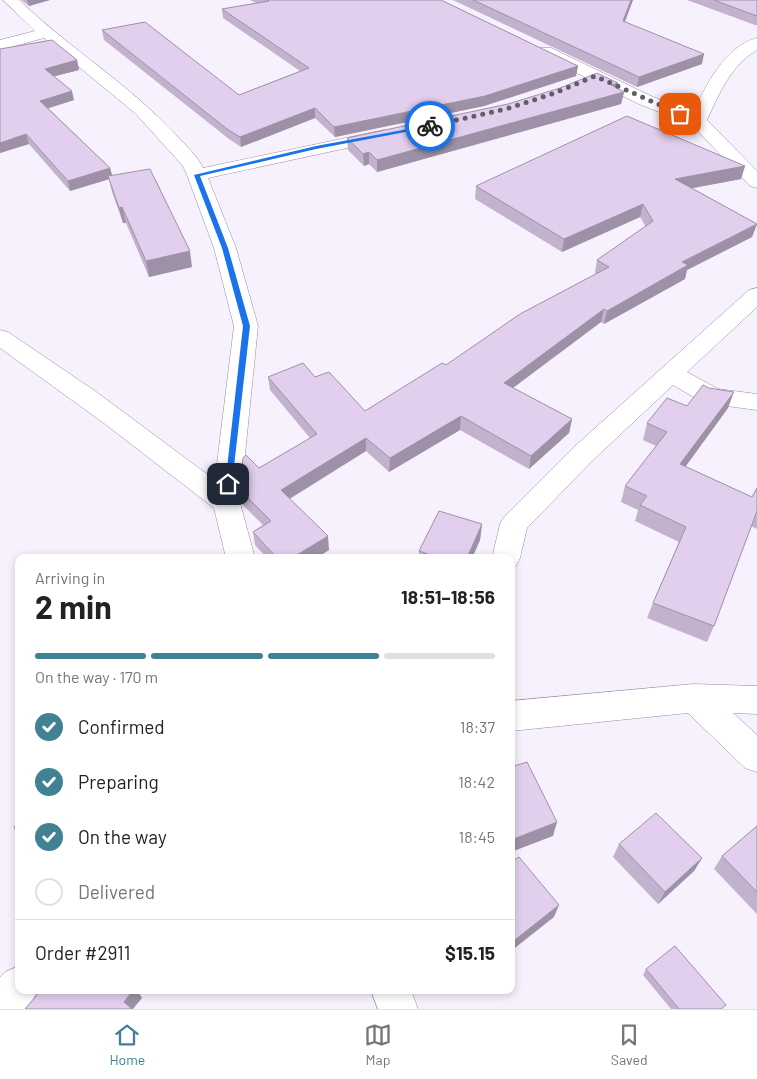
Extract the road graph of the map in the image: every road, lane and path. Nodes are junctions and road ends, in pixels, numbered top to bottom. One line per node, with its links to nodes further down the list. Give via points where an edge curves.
1 (10, 0): 2 (street)
2 (45, 34): 5 (street); 10 (street, via 82,59 135,103 192,164)
3 (757, 43): 8 (street, via 735,59 719,79)
4 (528, 44): 6 (street)
5 (0, 46)
6 (595, 76): 7 (street); 8 (street)
7 (578, 83)
8 (698, 121): 11 (street)
9 (397, 133): 10 (street)
10 (197, 175): 16 (street, via 225,248 246,326)
11 (757, 182)
12 (757, 295): 14 (street)
13 (0, 337): 16 (street)
14 (671, 374): 15 (street, via 713,396); 18 (street, via 583,454 514,524)
15 (757, 402)
16 (226, 502): 17 (street)
17 (240, 554)
18 (507, 554)
19 (694, 698): 20 (street); 21 (street); 22 (street)
20 (757, 700)
21 (515, 716)
22 (757, 757)
23 (15, 990): 25 (street)
24 (392, 994): 26 (street)
25 (0, 1007)
26 (398, 1009)

